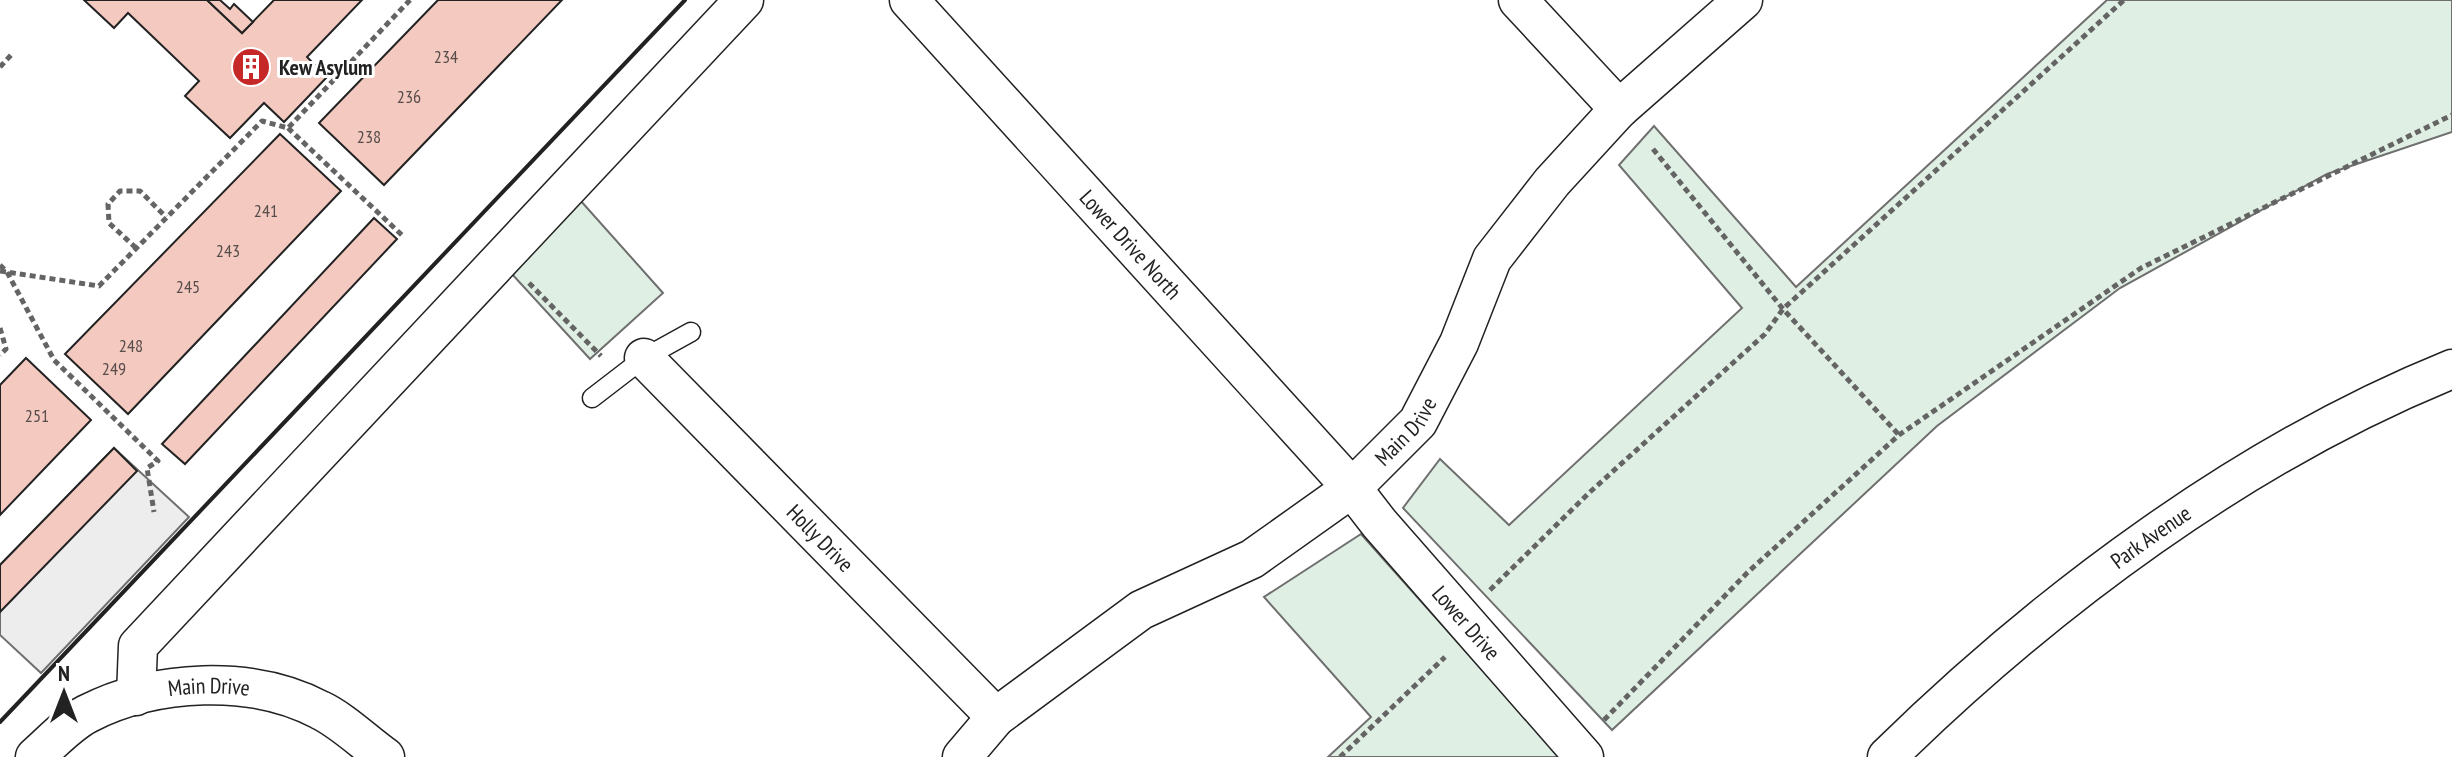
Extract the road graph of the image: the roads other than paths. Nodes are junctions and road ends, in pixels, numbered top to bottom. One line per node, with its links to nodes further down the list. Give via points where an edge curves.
1 (744, 0): 11 (street, via 138,646)
2 (909, 0): 10 (street, Lower Drive North)
3 (1518, 0): 5 (street)
4 (1743, 0): 5 (street, Main Drive)
5 (1619, 109): 10 (street, Main Drive, via 1492,259 1459,343 1418,422)
6 (691, 332): 7 (lane)
7 (632, 367): 9 (lane); 12 (street, Holly Drive)
8 (2452, 369): 17 (street, Park Avenue, via 2331,424 2165,528 1994,661)
9 (592, 398)
10 (1352, 488): 12 (street, Main Drive, via 1252,559 1141,610); 13 (street, Lower Drive)
11 (136, 696): 14 (street, Main Drive, via 86,715); 15 (street, Main Drive, via 184,687 231,686 271,693 321,710)
12 (996, 717): 16 (street, Main Drive)
13 (1580, 753)
14 (35, 757)
15 (385, 757)
16 (962, 757)
17 (1887, 757)

